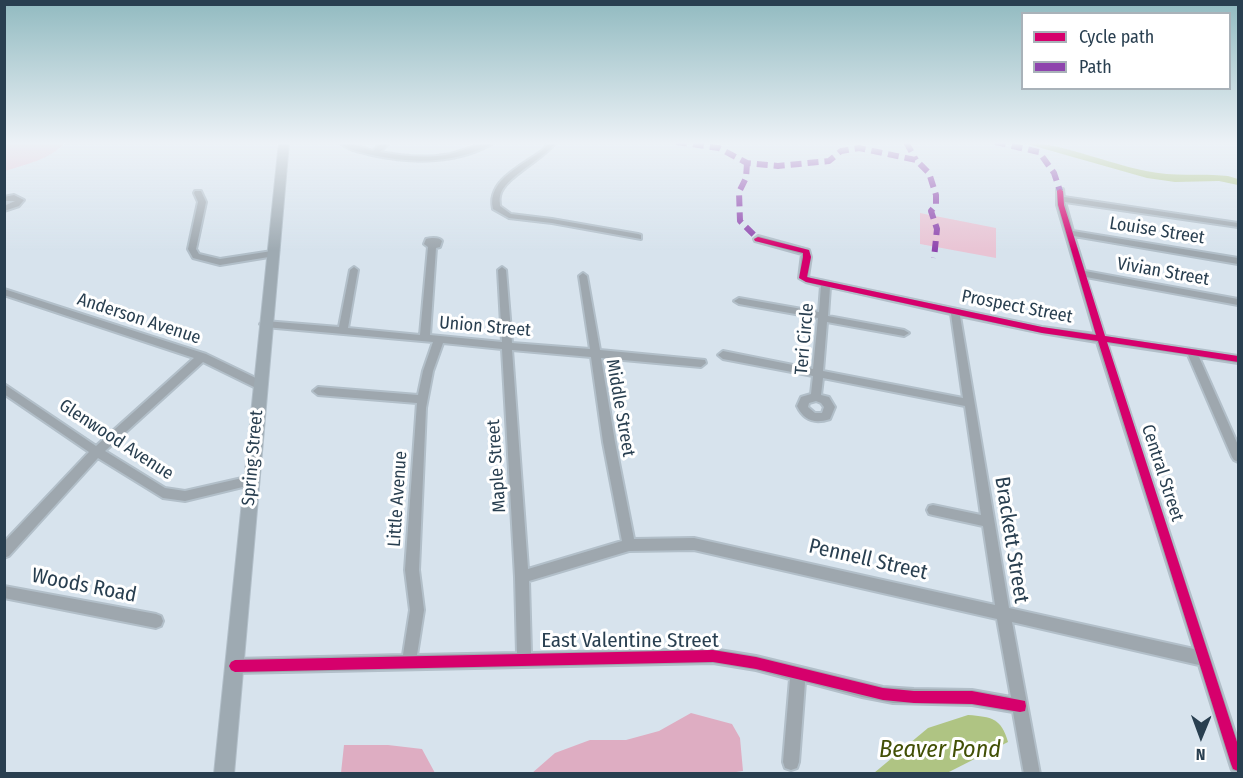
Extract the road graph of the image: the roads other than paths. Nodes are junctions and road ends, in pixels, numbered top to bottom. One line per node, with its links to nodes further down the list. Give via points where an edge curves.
1 (280, 178): 11 (main road, Spring Street)
2 (509, 178): 8 (street, via 495,201 496,207 509,216)
3 (198, 193): 11 (street, via 202,202 192,249 196,256 220,262)
4 (4, 199): 5 (street, via 20,200)
5 (4, 209)
6 (1238, 226): 7 (street, Central Street, via 1061,195)
7 (1070, 233): 12 (street, Louise Street); 15 (street, Central Street)
8 (638, 237)
9 (758, 239): 17 (street, Prospect Street, via 806,252 803,278)
10 (432, 246): 26 (street)
11 (272, 254): 23 (main road, Spring Street)
12 (1239, 261)
13 (354, 270): 24 (street)
14 (502, 270): 29 (street, Maple Street)
15 (1082, 273): 20 (street, Vivian Street); 27 (street, Central Street)
16 (583, 276): 31 (street, Middle Street)
17 (826, 284): 21 (street, Prospect Street); 22 (street, Teri Circle)
18 (4, 292): 33 (street, Anderson Avenue)
19 (739, 301): 22 (street)
20 (1239, 302)
21 (955, 312): 27 (street, Prospect Street); 42 (street, Brackett Street)
22 (823, 317): 25 (street); 36 (street, Teri Circle)
23 (265, 324): 24 (street, Union Street); 37 (main road, Spring Street)
24 (343, 331): 26 (street, Union Street)
25 (904, 333)
26 (425, 338): 28 (street, Union Street)
27 (1102, 339): 30 (street, Prospect Street); 54 (street, Central Street)
28 (439, 340): 29 (street, Union Street); 41 (street, Little Avenue)
29 (507, 346): 31 (street, Union Street); 50 (street, Maple Street)
30 (1192, 352): 34 (street, Prospect Street); 44 (street)
31 (594, 353): 35 (street, Union Street); 48 (street, Middle Street)
32 (723, 355): 36 (street)
33 (201, 357): 37 (street, Anderson Avenue); 43 (street)
34 (1239, 359)
35 (701, 363)
36 (819, 373): 40 (street, Teri Circle); 42 (street)
37 (260, 385): 45 (main road, Spring Street)
38 (4, 388): 43 (street, Glenwood Avenue)
39 (318, 391): 41 (street)
40 (816, 397)
41 (422, 399): 56 (street, Little Avenue, via 412,570 417,610)
42 (970, 403): 47 (street, Brackett Street)
43 (97, 452): 45 (street, Glenwood Avenue, via 163,494 185,496); 49 (street)
44 (1239, 457)
45 (251, 481): 57 (main road, Spring Street)
46 (933, 510): 47 (street)
47 (988, 522): 52 (street, Brackett Street)
48 (629, 545): 50 (street, Pennell Street); 52 (street, Pennell Street, via 711,546)
49 (4, 552)
50 (522, 577): 55 (street, Maple Street)
51 (4, 592): 53 (street, Woods Road)
52 (1003, 612): 54 (street, Pennell Street); 59 (street, Brackett Street)
53 (156, 621)
54 (1204, 659): 60 (street, Central Street)
55 (524, 660): 56 (street, East Valentine Street); 58 (street, East Valentine Street, via 713,656)
56 (410, 663): 57 (street, East Valentine Street)
57 (235, 666): 63 (main road, Spring Street)
58 (798, 673): 59 (street, East Valentine Street, via 901,697 966,697); 61 (street)
59 (1020, 706): 64 (street, Brackett Street)
60 (1234, 736): 62 (street, Central Street)
61 (791, 762)
62 (1239, 764)
63 (224, 774)
64 (1032, 774)

